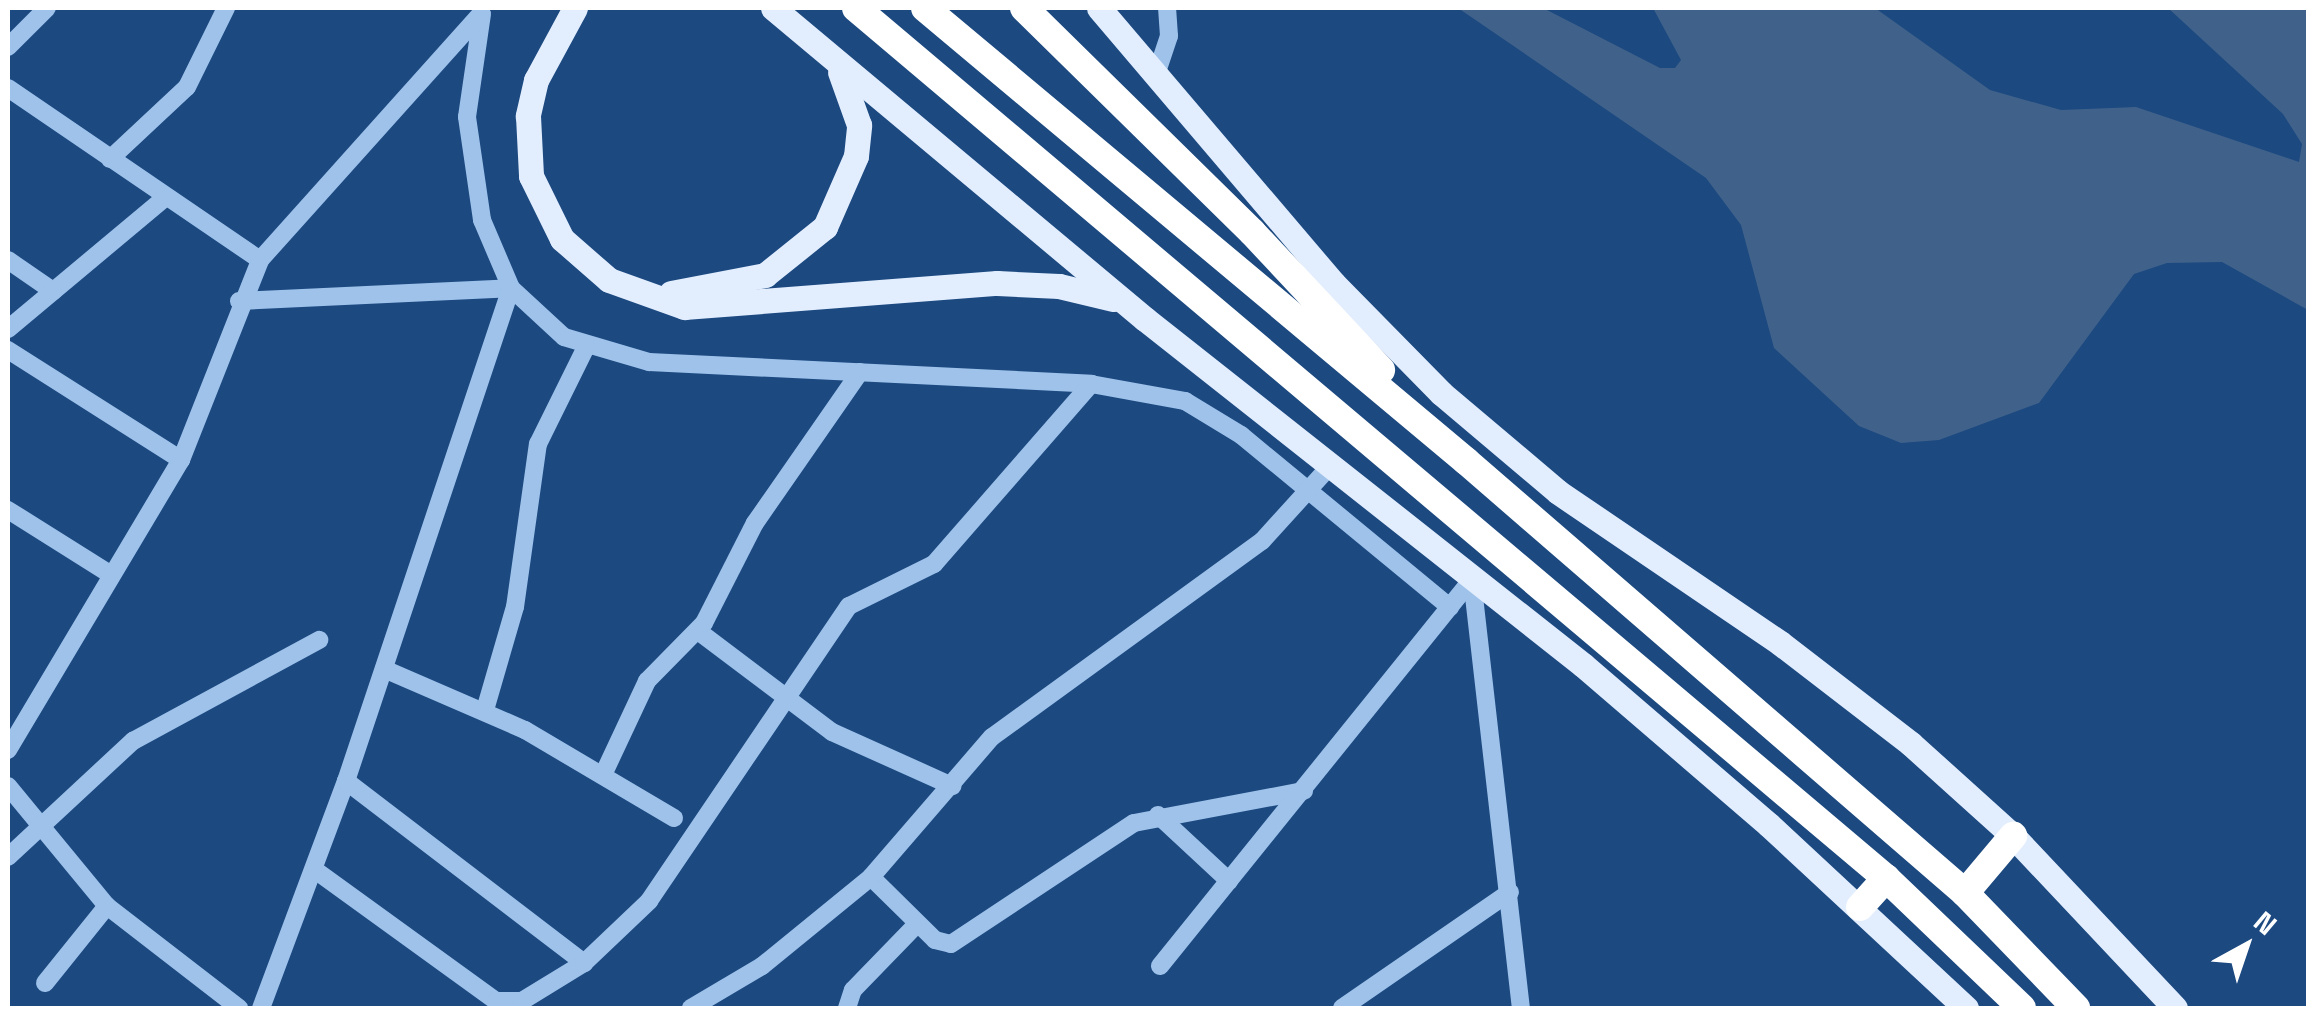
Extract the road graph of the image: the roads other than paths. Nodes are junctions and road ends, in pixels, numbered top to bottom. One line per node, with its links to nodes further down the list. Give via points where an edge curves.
1 (48, 8): 11 (street)
2 (226, 8): 15 (street, via 186,87)
3 (575, 8): 21 (main road, via 536,80 528,116 531,176 562,239 597,271)
4 (773, 8): 12 (main road)
5 (856, 8): 33 (highway)
6 (925, 8): 30 (highway)
7 (1024, 8): 30 (highway, via 1262,242)
8 (1099, 8): 13 (main road)
9 (1167, 8): 13 (street, via 1169,36)
10 (484, 10): 18 (street); 19 (street, via 469,82 470,152 482,220)
11 (8, 47)
12 (833, 59): 21 (main road, via 853,94 859,125 845,194 825,227 765,275 695,291); 23 (main road)
13 (1156, 75): 52 (main road, via 1334,284 1456,406 1620,537 1825,675)
14 (8, 88): 15 (street)
15 (110, 159): 16 (street)
16 (166, 197): 18 (street); 20 (street)
17 (8, 260): 20 (street)
18 (260, 260): 22 (street)
19 (511, 288): 22 (street); 25 (street, via 544,324); 40 (street)
20 (53, 291): 24 (street)
21 (636, 291): 23 (main road, via 684,308 711,308 1028,283 1090,290)
22 (239, 301): 29 (street)
23 (1145, 319): 31 (main road)
24 (8, 330)
25 (586, 347): 27 (street, via 649,362); 42 (street, via 538,444 515,607)
26 (8, 350): 29 (street)
27 (860, 372): 28 (street); 38 (street, via 754,523)
28 (1091, 384): 32 (street, via 1164,395 1205,410); 41 (street, via 934,564 854,600)
29 (181, 460): 35 (street)
30 (1466, 461): 33 (highway); 59 (highway)
31 (1330, 466): 32 (street); 36 (main road)
32 (1308, 492): 37 (street); 47 (street, via 1262,542 992,737)
33 (1437, 493): 56 (highway)
34 (8, 510): 35 (street)
35 (110, 574): 43 (street)
36 (1472, 579): 37 (street); 58 (street); 61 (main road, via 1677,744)
37 (1450, 608): 48 (street)
38 (698, 631): 41 (street); 44 (street, via 647,682)
39 (319, 640): 51 (street, via 133,741)
40 (384, 670): 42 (street); 45 (street)
41 (786, 699): 47 (street, via 854,745); 63 (street, via 649,901)
42 (485, 710): 44 (street)
43 (8, 750)
44 (603, 775): 50 (street)
45 (346, 781): 54 (street); 63 (street)
46 (8, 786): 51 (street)
47 (952, 786): 55 (street)
48 (1304, 791): 49 (street); 57 (street)
49 (1158, 815): 57 (street); 62 (street, via 1112,835 960,942 943,944)
50 (674, 818)
51 (38, 823): 53 (street); 60 (street)
52 (2013, 836): 59 (highway); 75 (main road)
53 (8, 857)
54 (315, 870): 63 (street, via 496,1000 522,1001); 67 (street)
55 (871, 877): 62 (street); 68 (street, via 762,966)
56 (1886, 878): 61 (highway); 73 (highway)
57 (1229, 882): 64 (street)
58 (1510, 892): 70 (street); 71 (street)
59 (1965, 893): 74 (highway)
60 (107, 906): 65 (street); 66 (street)
61 (1860, 908): 72 (main road)
62 (917, 924): 69 (street, via 853,990)
63 (584, 964)
64 (1160, 966)
65 (45, 983)
66 (239, 1008)
67 (261, 1008)
68 (694, 1008)
69 (846, 1008)
70 (1342, 1008)
71 (1521, 1008)
72 (1966, 1008)
73 (2022, 1008)
74 (2076, 1008)
75 (2174, 1008)

